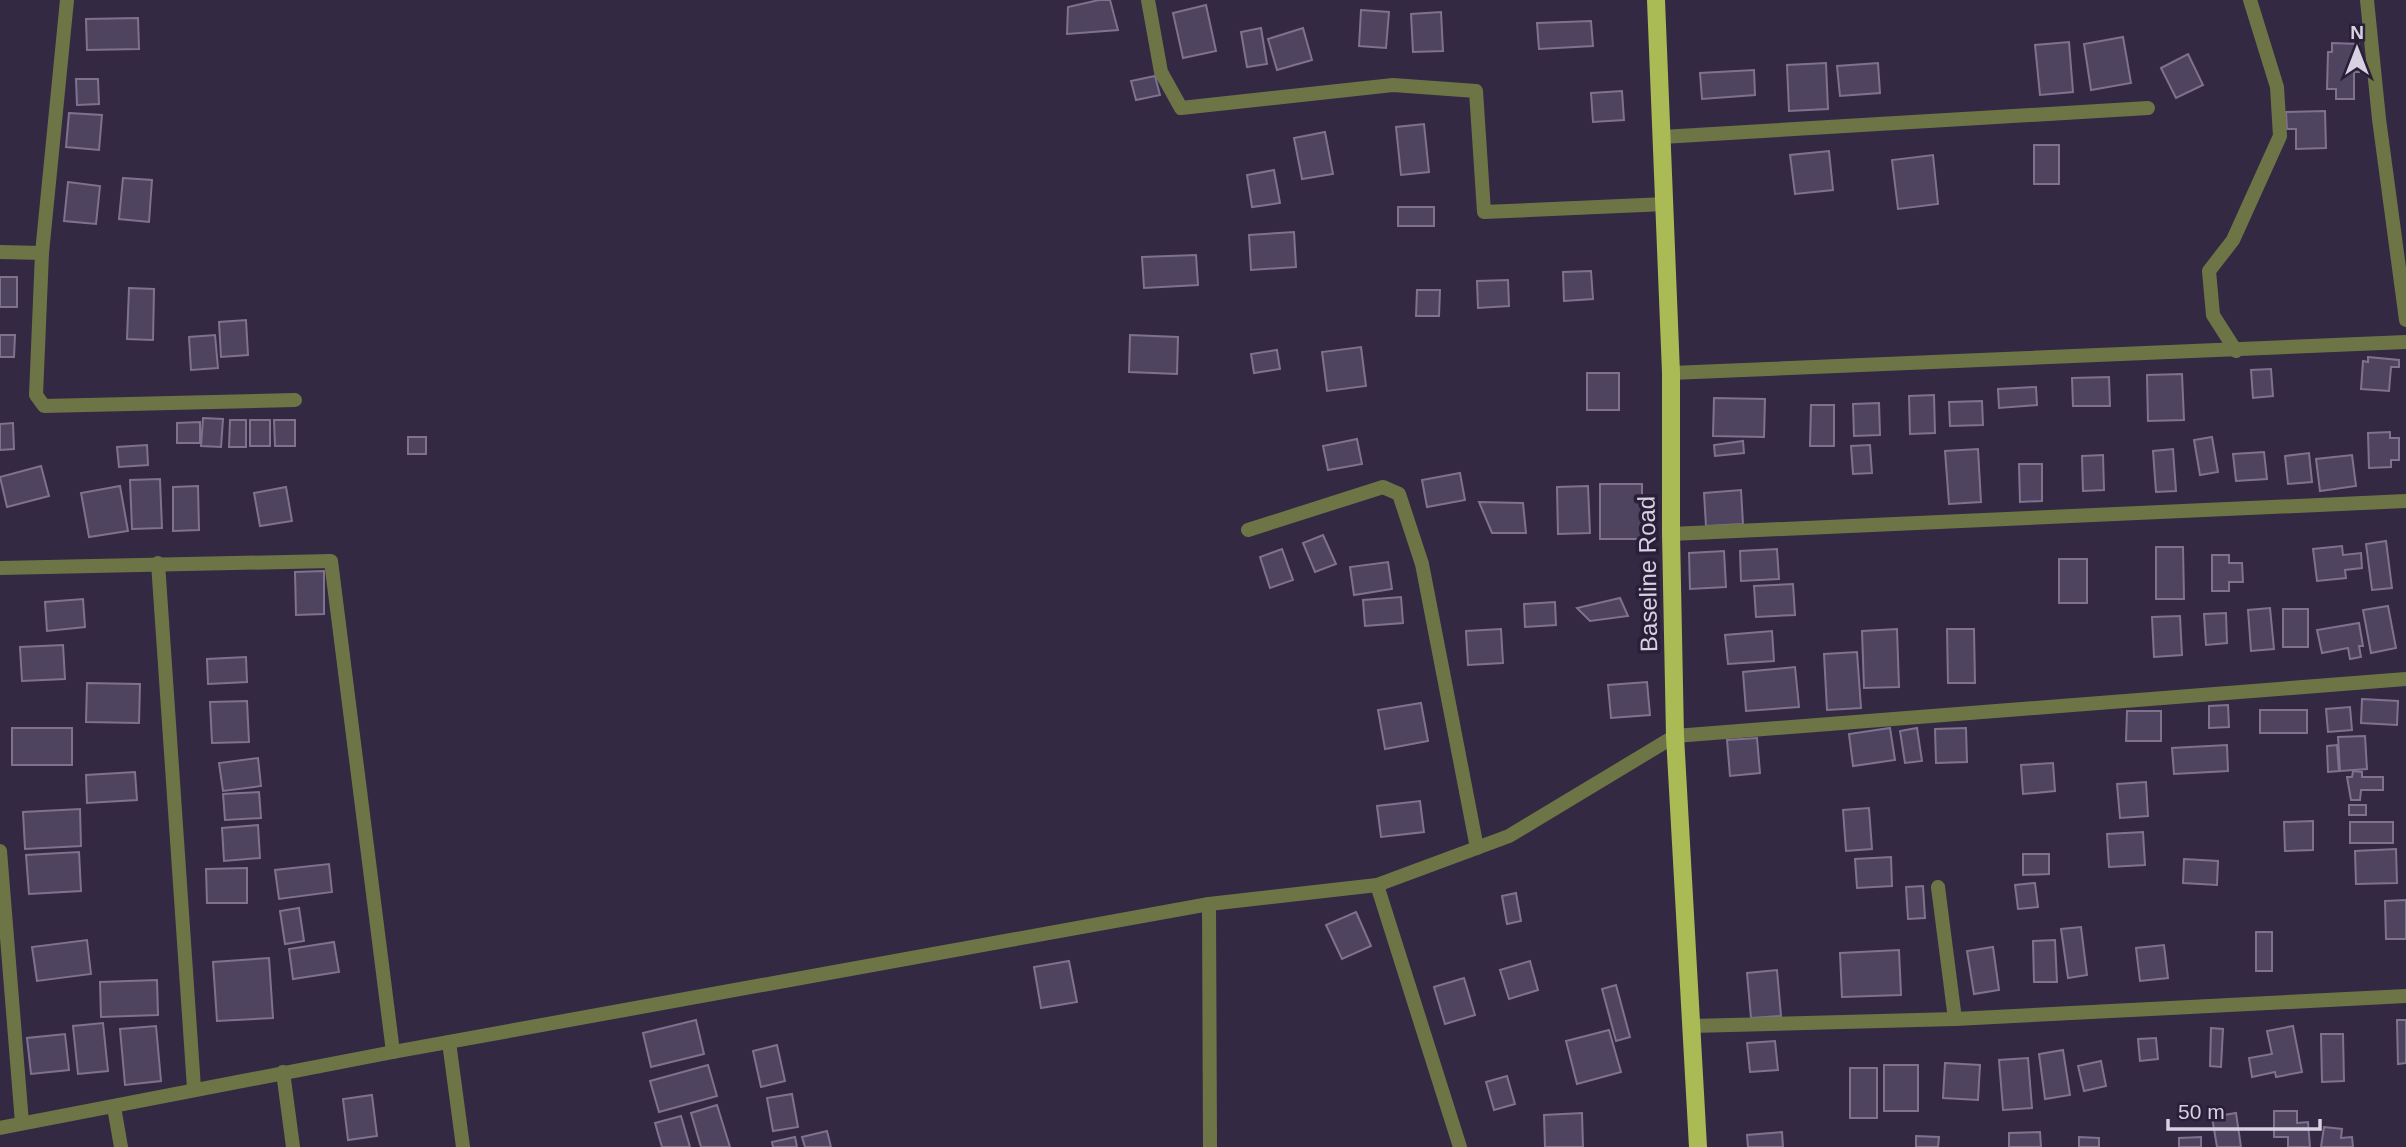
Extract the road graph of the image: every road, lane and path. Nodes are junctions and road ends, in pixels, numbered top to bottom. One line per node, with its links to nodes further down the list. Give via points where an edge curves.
1 (67, 0): 10 (street)
2 (1148, 0): 8 (street, via 1161,72 1181,108 1393,85 1476,91 1484,212)
3 (1656, 0): 7 (main road, Baseline Road)
4 (2250, 0): 13 (street, via 2277,86 2280,135 2233,240 2209,271 2213,315)
5 (2367, 0): 11 (street)
6 (2148, 108): 7 (street)
7 (1662, 136): 8 (main road, Baseline Road)
8 (1666, 204): 14 (main road, Baseline Road)
9 (0, 252): 10 (street)
10 (42, 253): 15 (street, via 36,395 44,406)
11 (2406, 320)
12 (2406, 342): 13 (street)
13 (2236, 351): 14 (street)
14 (1671, 373): 18 (main road, Baseline Road)
15 (295, 400)
16 (2406, 501): 18 (street)
17 (1248, 530): 23 (street, via 1383,487 1399,494 1422,564)
18 (1671, 534): 22 (main road, Baseline Road)
19 (158, 563): 20 (street); 32 (street, via 331,561); 34 (street)
20 (0, 568)
21 (2406, 679): 22 (street)
22 (1675, 736): 23 (street, via 1509,836); 30 (main road, Baseline Road)
23 (1477, 848): 25 (street)
24 (0, 851): 36 (street)
25 (1377, 885): 27 (street); 42 (street)
26 (1938, 887): 29 (street)
27 (1209, 904): 31 (street); 41 (street)
28 (2406, 996): 29 (street)
29 (1955, 1019): 30 (street)
30 (1691, 1026): 43 (main road, Baseline Road)
31 (449, 1042): 32 (street); 40 (street)
32 (393, 1052): 33 (street)
33 (283, 1072): 34 (street); 39 (street)
34 (194, 1088): 35 (street)
35 (114, 1107): 36 (street); 38 (street)
36 (22, 1123): 37 (street)
37 (0, 1128)
38 (121, 1147)
39 (293, 1147)
40 (463, 1147)
41 (1210, 1147)
42 (1460, 1147)
43 (1698, 1147)

